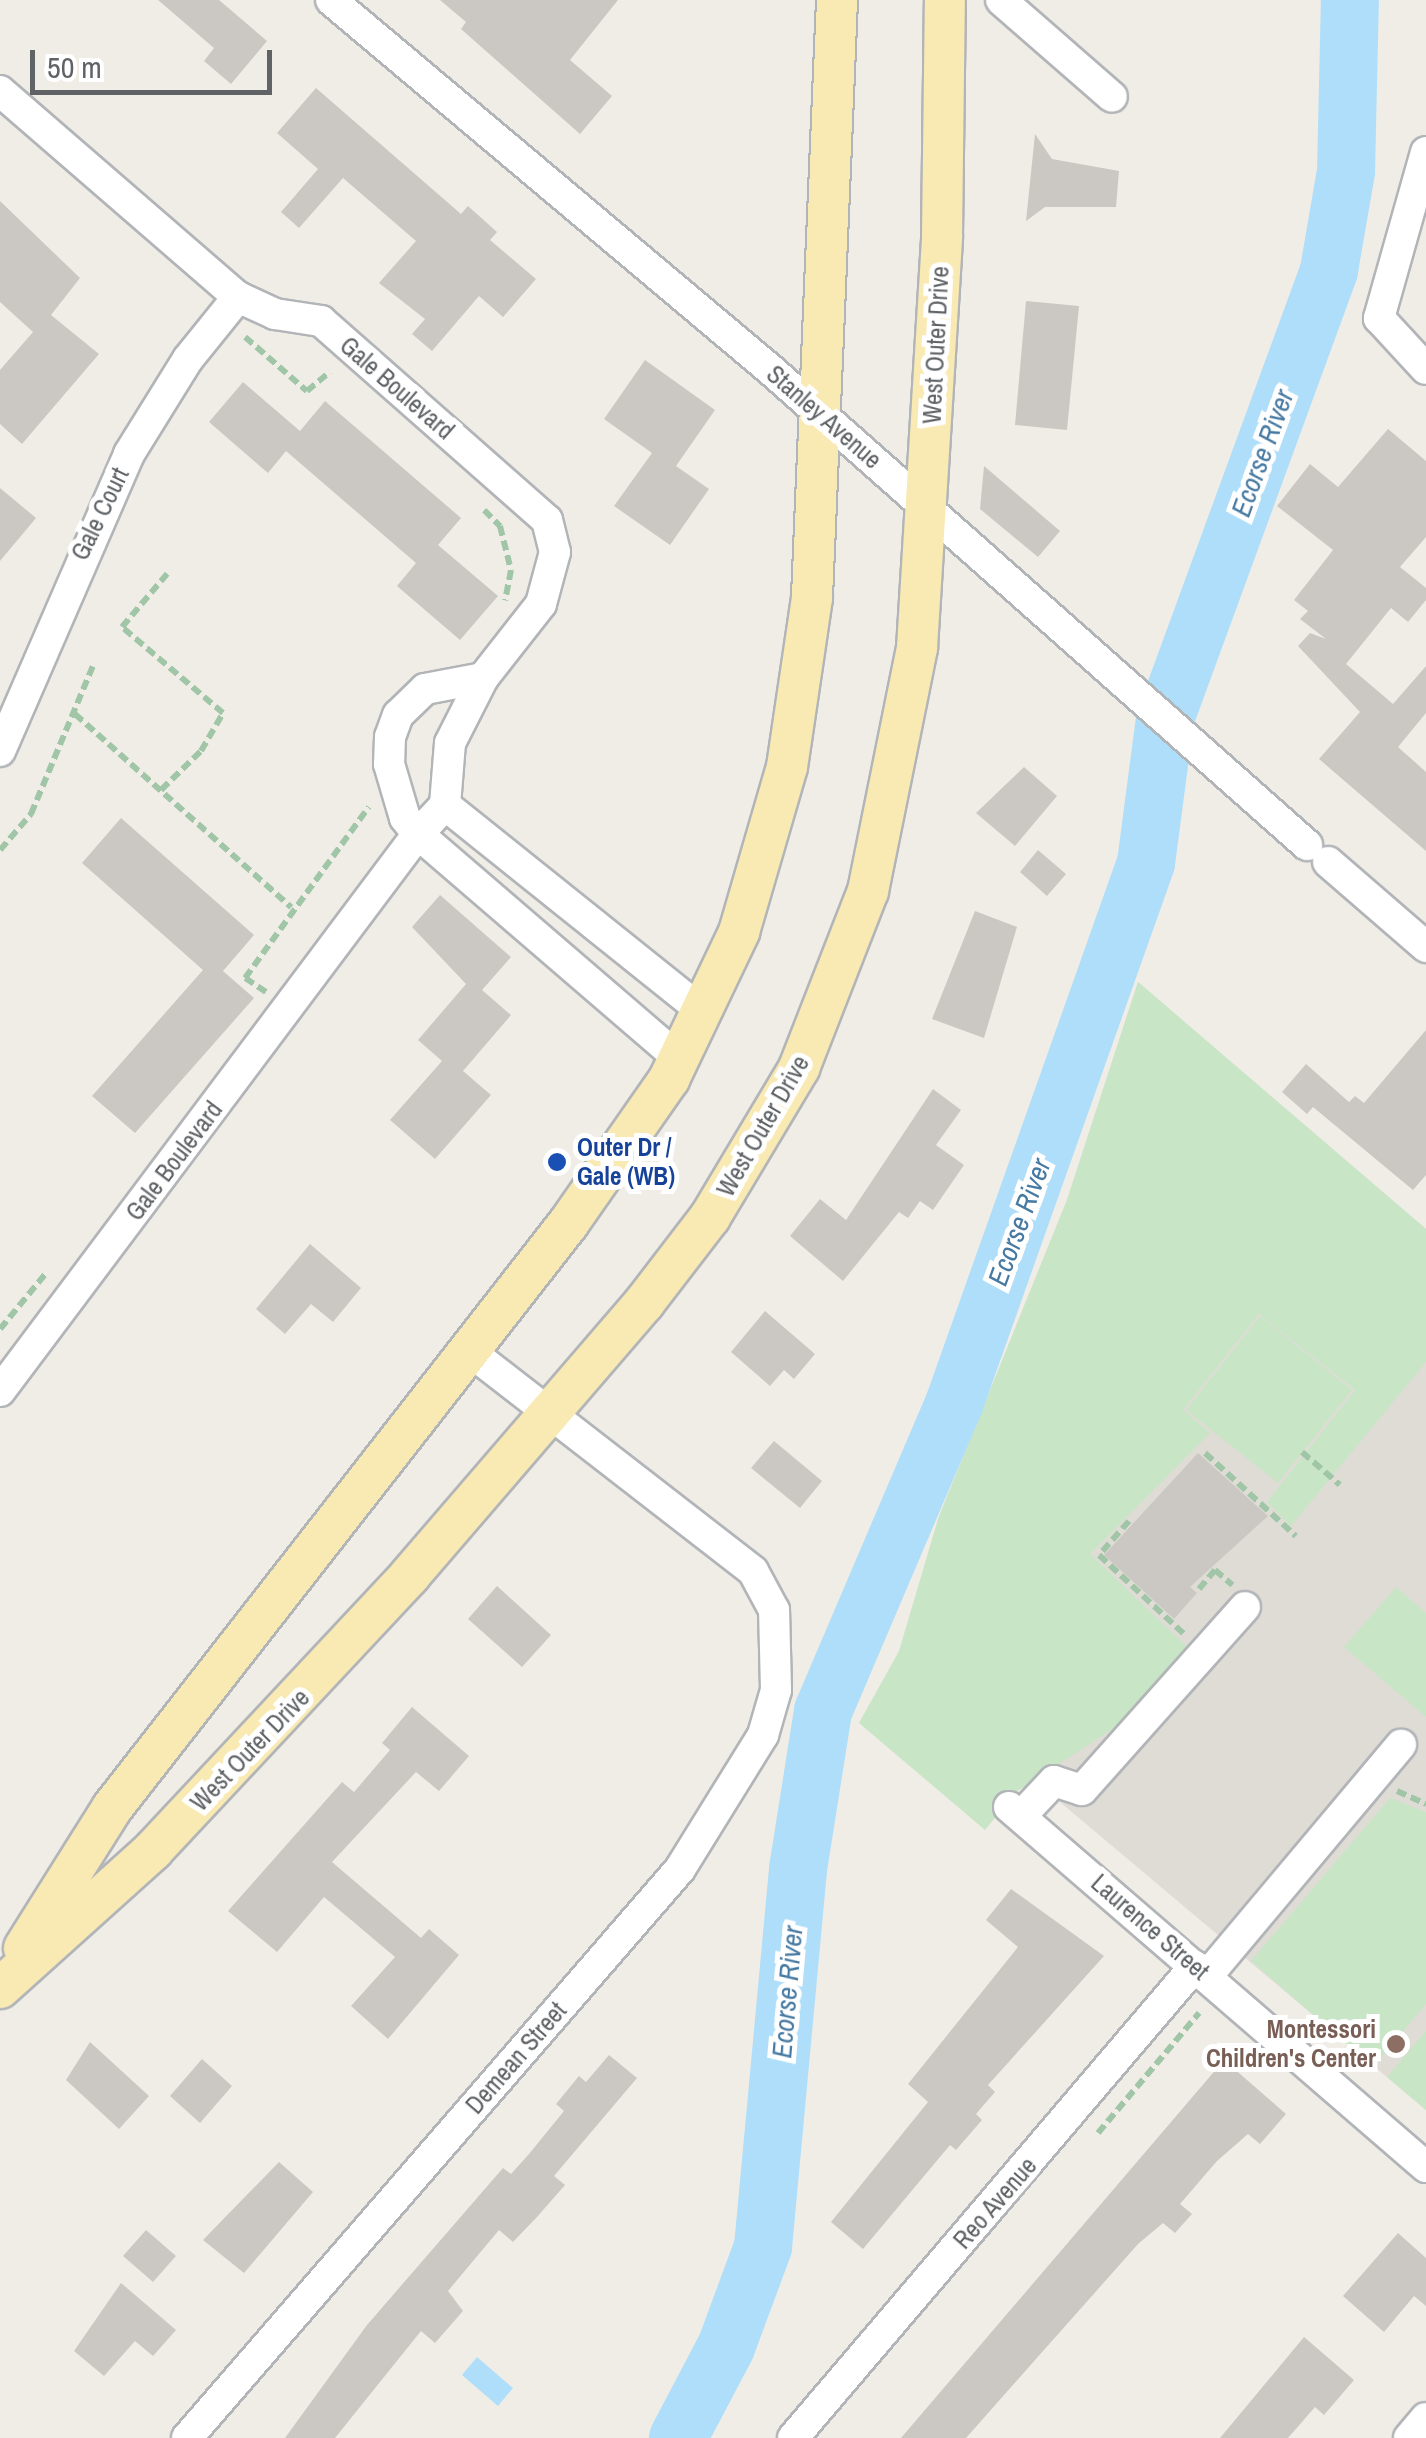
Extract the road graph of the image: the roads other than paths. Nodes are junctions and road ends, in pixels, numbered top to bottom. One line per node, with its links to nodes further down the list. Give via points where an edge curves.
1 (331, 0): 10 (street, Stanley Avenue)
2 (837, 0): 10 (main road, West Outer Drive)
3 (946, 0): 11 (main road, West Outer Drive)
4 (1000, 0): 6 (street)
5 (0, 91): 8 (street, Gale Boulevard)
6 (1112, 97)
7 (1426, 152): 9 (street, via 1379,318)
8 (235, 312): 12 (street, Gale Boulevard, via 321,321 547,520 555,552 541,604); 13 (street, Gale Court, via 188,359 129,454)
9 (1426, 369)
10 (822, 416): 11 (street, Stanley Avenue); 17 (main road, West Outer Drive, via 812,596 790,751 738,932)
11 (926, 507): 16 (street, Stanley Avenue); 21 (main road, West Outer Drive, via 901,760 868,892 822,1019 710,1217)
12 (483, 678): 14 (street, Gale Boulevard, via 450,743); 15 (street, via 425,690 398,715 389,764)
13 (0, 751)
14 (445, 804): 15 (street, Gale Boulevard); 17 (street)
15 (418, 834): 18 (street); 20 (street, Gale Boulevard)
16 (1426, 947)
17 (702, 1011): 18 (main road, West Outer Drive)
18 (680, 1059): 19 (main road, West Outer Drive)
19 (472, 1353): 21 (street); 25 (main road, West Outer Drive, via 112,1808)
20 (0, 1390)
21 (549, 1410): 25 (main road, West Outer Drive, via 305,1694 153,1850); 28 (street, Demean Street, via 752,1571 774,1610 780,1644 762,1736 680,1868)
22 (1244, 1601): 24 (street, Laurence Street, via 1082,1790 1054,1781 1015,1812)
23 (1401, 1744): 24 (street, Reo Avenue)
24 (1201, 1971): 26 (street, Laurence Street); 29 (street, Reo Avenue)
25 (0, 1986)
26 (1426, 2168)
27 (1426, 2418): 30 (street)
28 (187, 2438)
29 (794, 2438)
30 (1409, 2438)

